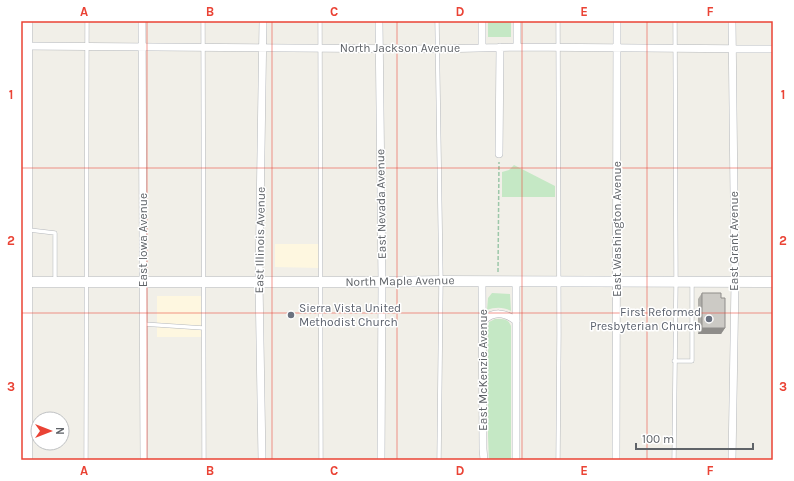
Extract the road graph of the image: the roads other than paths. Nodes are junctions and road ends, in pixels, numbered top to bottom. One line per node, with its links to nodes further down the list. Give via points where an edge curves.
1 (27, 21): 15 (main road)
2 (87, 21): 16 (lane)
3 (142, 21): 17 (street, East Iowa Avenue)
4 (203, 21): 18 (lane)
5 (263, 21): 21 (street, East Illinois Avenue)
6 (320, 21): 22 (lane)
7 (379, 21): 23 (street, East Nevada Avenue)
8 (437, 21): 27 (lane)
9 (482, 21): 24 (street)
10 (517, 21): 20 (street)
11 (558, 21): 25 (lane)
12 (617, 21): 26 (street, East Washington Avenue)
13 (675, 21): 28 (lane)
14 (732, 21): 29 (street, East Grant Avenue)
15 (24, 46): 16 (street, North Jackson Avenue); 32 (main road)
16 (87, 46): 17 (street, North Jackson Avenue); 50 (lane)
17 (142, 46): 18 (street, North Jackson Avenue); 51 (street, East Iowa Avenue)
18 (203, 47): 21 (street, North Jackson Avenue); 42 (lane)
19 (500, 47): 20 (street, North Jackson Avenue); 24 (street, North Jackson Avenue); 31 (street)
20 (517, 47): 25 (street, North Jackson Avenue)
21 (263, 48): 22 (street, North Jackson Avenue); 35 (street, East Illinois Avenue)
22 (320, 48): 23 (street, North Jackson Avenue); 43 (lane)
23 (379, 48): 27 (street, North Jackson Avenue); 44 (street, East Nevada Avenue)
24 (482, 48): 27 (street, North Jackson Avenue)
25 (558, 48): 26 (street, North Jackson Avenue); 39 (lane)
26 (618, 48): 28 (street, North Jackson Avenue); 45 (street, East Washington Avenue)
27 (437, 49): 36 (lane)
28 (675, 49): 29 (street, North Jackson Avenue); 46 (lane)
29 (732, 49): 30 (street, North Jackson Avenue); 48 (street, East Grant Avenue)
30 (773, 49)
31 (499, 154)
32 (24, 162): 33 (main road)
33 (24, 229): 34 (main road); 41 (lane, via 55,233)
34 (24, 252): 40 (main road)
35 (259, 281): 42 (main road, North Maple Avenue); 43 (main road, North Maple Avenue); 65 (street, East Illinois Avenue)
36 (440, 281): 37 (main road, North Maple Avenue); 44 (main road, North Maple Avenue); 68 (lane)
37 (482, 281): 38 (main road, North Maple Avenue); 52 (street, East McKenzie Avenue)
38 (516, 281): 39 (main road, North Maple Avenue); 53 (street)
39 (559, 281): 45 (main road, North Maple Avenue); 71 (lane)
40 (24, 282): 41 (main road, North Maple Avenue); 56 (main road)
41 (55, 282): 50 (main road, North Maple Avenue)
42 (203, 282): 51 (main road, North Maple Avenue); 55 (lane)
43 (321, 282): 44 (main road, North Maple Avenue); 66 (lane)
44 (382, 282): 67 (street, East Nevada Avenue)
45 (617, 282): 46 (main road, North Maple Avenue); 72 (street, East Washington Avenue)
46 (676, 282): 47 (main road, North Maple Avenue); 57 (lane)
47 (692, 282): 48 (main road, North Maple Avenue); 57 (lane, via 692,361)
48 (735, 282): 49 (main road, North Maple Avenue); 74 (street, East Grant Avenue)
49 (773, 282)
50 (86, 283): 51 (main road, North Maple Avenue); 62 (lane)
51 (143, 283): 54 (street, East Iowa Avenue)
52 (483, 321): 53 (street, via 494,314 504,314); 69 (street, East McKenzie Avenue)
53 (516, 321): 70 (street)
54 (143, 324): 55 (lane); 63 (street, East Iowa Avenue)
55 (203, 328): 64 (lane)
56 (24, 339): 58 (main road)
57 (674, 361): 73 (lane)
58 (24, 394): 59 (main road)
59 (24, 413): 61 (main road)
60 (21, 460): 61 (street)
61 (27, 460)
62 (86, 460)
63 (144, 460)
64 (204, 460)
65 (262, 460)
66 (322, 460)
67 (381, 460)
68 (439, 460)
69 (484, 460)
70 (516, 460)
71 (558, 460)
72 (616, 460)
73 (674, 460)
74 (732, 460)

